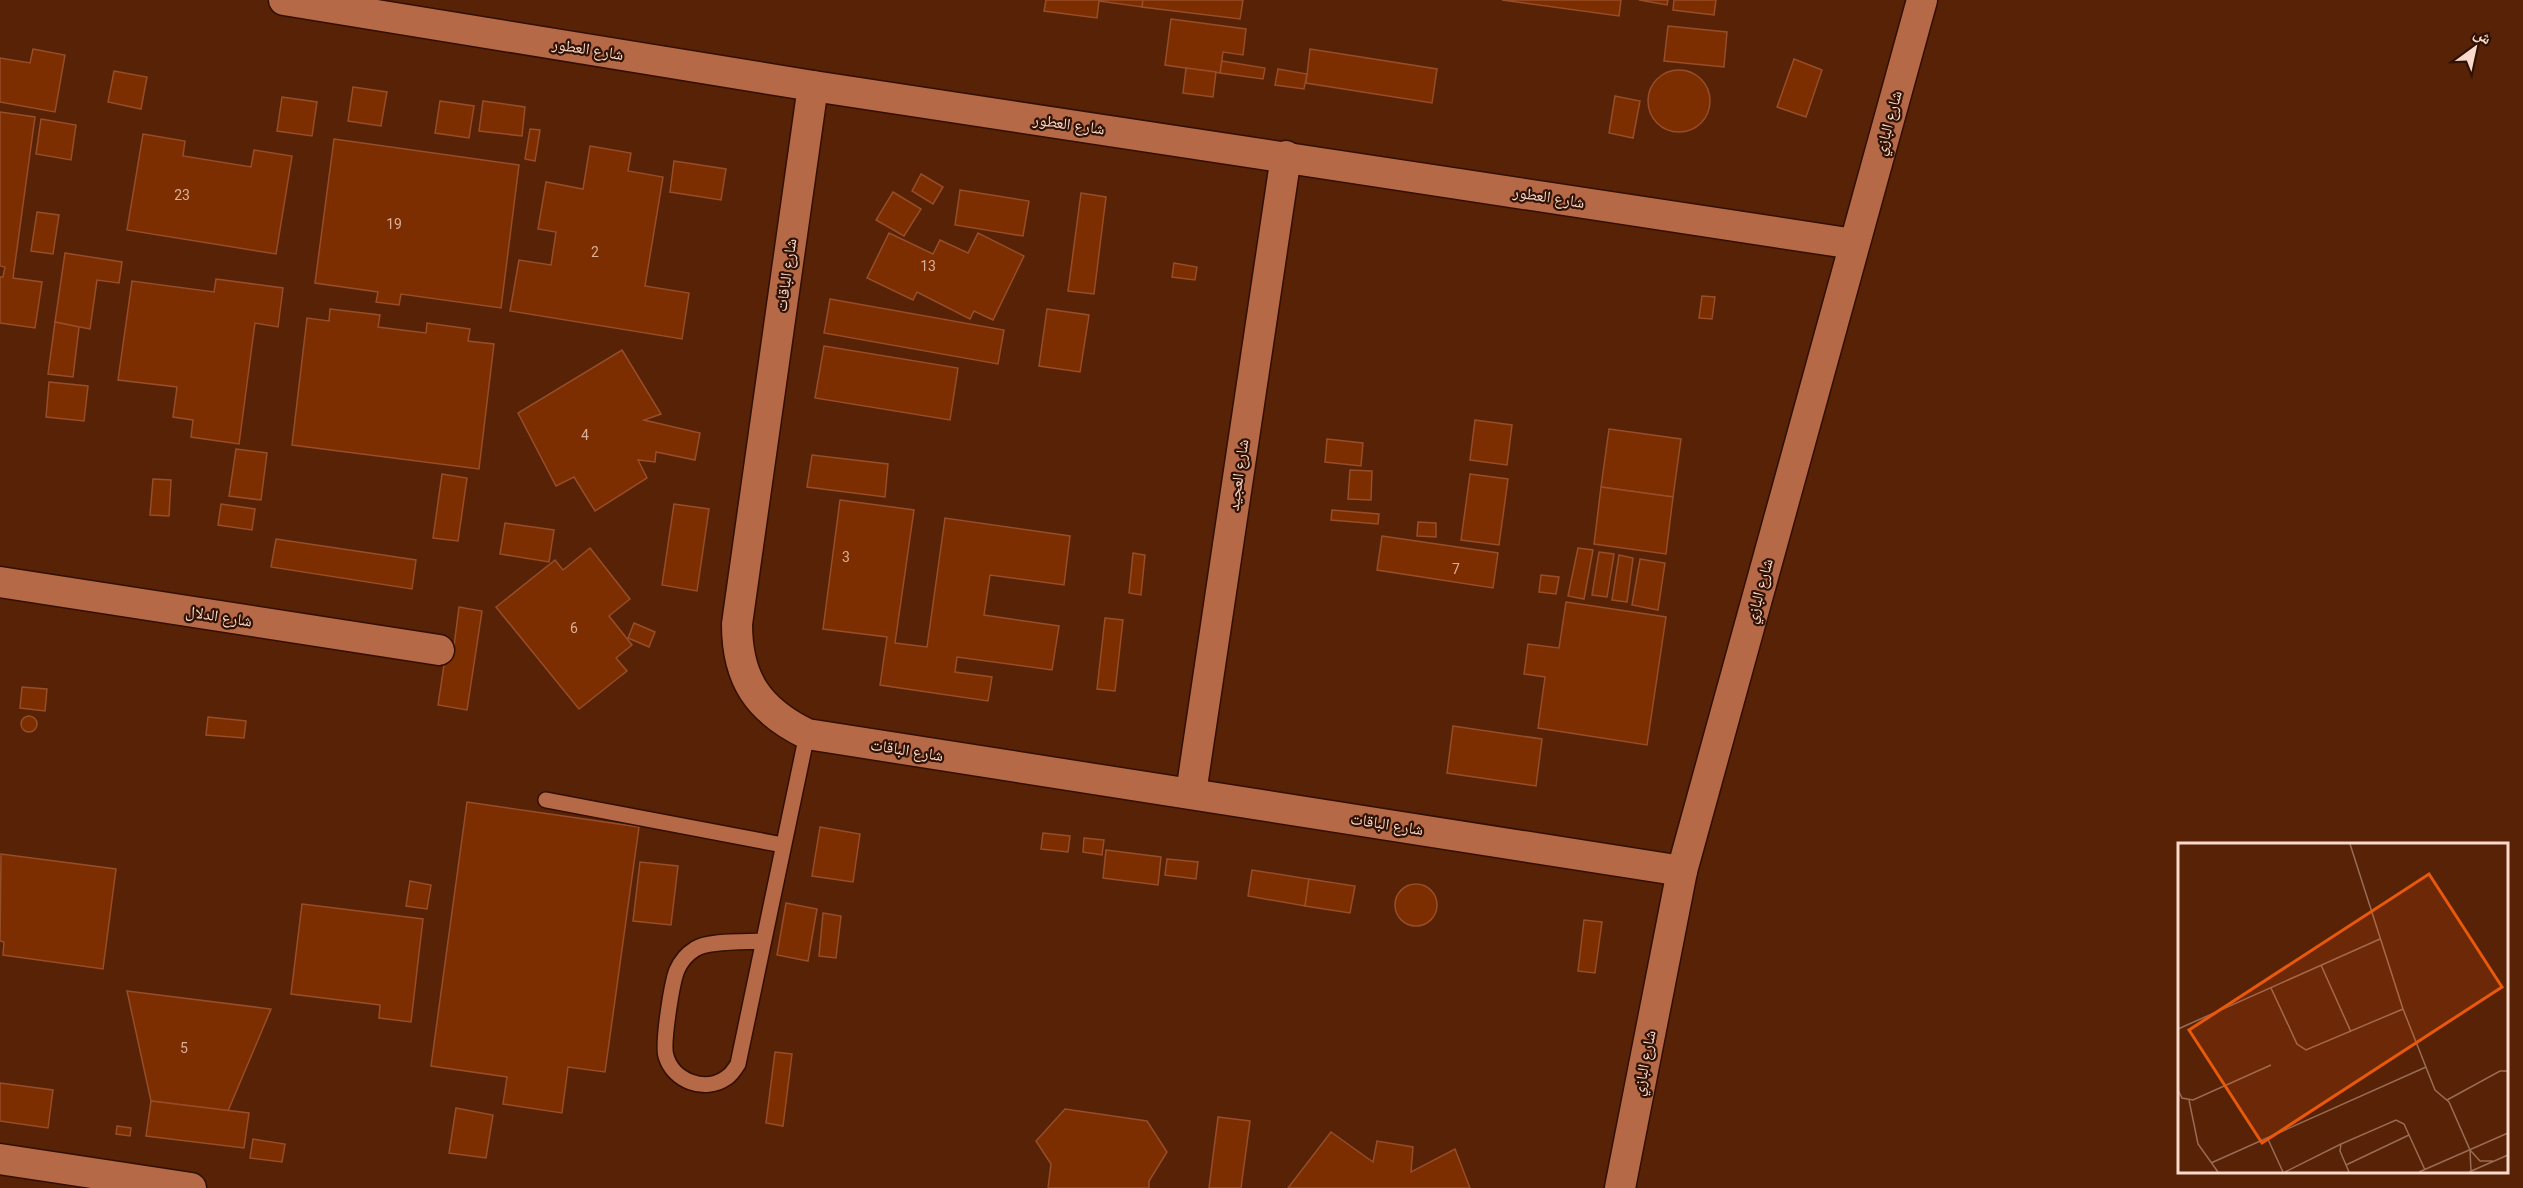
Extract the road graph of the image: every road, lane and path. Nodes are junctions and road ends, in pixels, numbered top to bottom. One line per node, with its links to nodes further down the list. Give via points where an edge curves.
1 (284, 0): 3 (street, شارع العطور)
2 (1922, 0): 5 (street, شارع البازي)
3 (813, 86): 4 (street, شارع العطور); 8 (street, شارع الباقات, via 737,624 737,648 753,691 786,724)
4 (1286, 156): 5 (street, شارع العطور); 9 (street, شارع العجيد)
5 (1854, 244): 12 (street, شارع البازي)
6 (0, 582): 7 (street, شارع الدلال)
7 (439, 650)
8 (807, 734): 9 (street, شارع الباقات); 11 (lane)
9 (1191, 793): 12 (street, شارع الباقات)
10 (546, 800): 11 (lane)
11 (783, 846): 13 (lane)
12 (1682, 871): 17 (street, شارع البازي)
13 (763, 941): 13 (lane, via 738,1064 726,1078 708,1085 690,1083 675,1072 666,1056 665,1037 677,970 684,956 697,947)
14 (0, 1159): 15 (street)
15 (64, 1178): 16 (street)
16 (191, 1188)
17 (1620, 1188)

